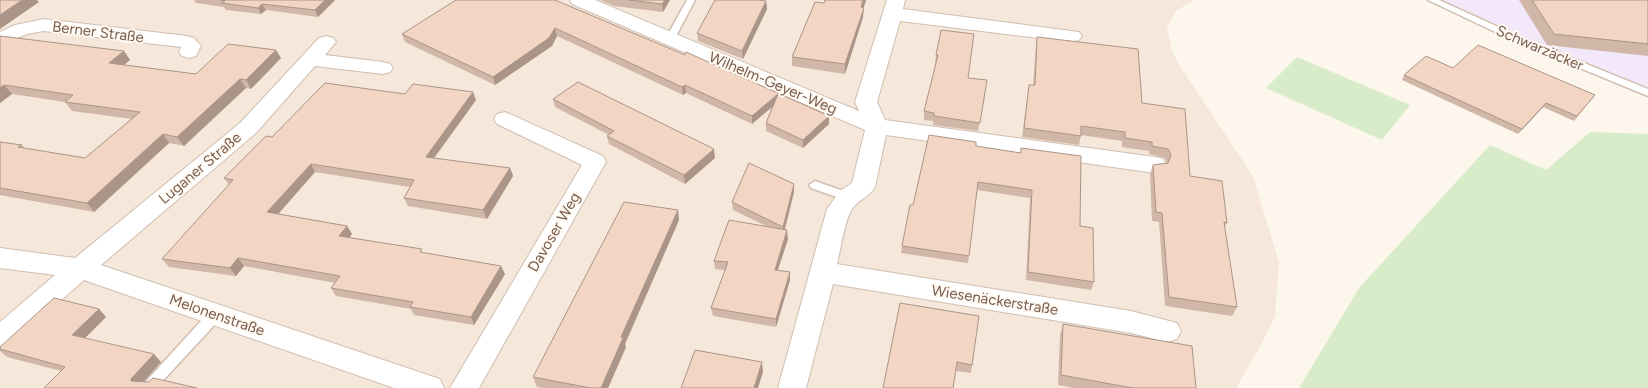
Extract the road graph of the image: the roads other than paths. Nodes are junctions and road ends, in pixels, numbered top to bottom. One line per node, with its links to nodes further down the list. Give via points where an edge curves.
1 (578, 0): 6 (street, Wilhelm-Geyer-Weg)
2 (690, 0): 6 (lane)
3 (1432, 0): 10 (lane, Schwarzäcker)
4 (894, 7): 5 (street); 12 (street, via 866,102)
5 (1072, 36)
6 (671, 38): 12 (street, Wilhelm-Geyer-Weg)
7 (0, 39): 8 (street, Berner Straße, via 22,28 44,26 187,42 191,46)
8 (189, 52)
9 (383, 68): 17 (street, Luganer Straße, via 319,51 248,128)
10 (1648, 93)
11 (505, 119): 24 (street, Davoser Weg, via 595,162)
12 (877, 127): 13 (street); 15 (street, via 863,187)
13 (1155, 166)
14 (815, 185): 15 (lane)
15 (848, 197): 18 (street, via 839,209)
16 (0, 258): 17 (street, Melonenstraße)
17 (80, 268): 19 (street, Melonenstraße); 21 (street, Luganer Straße)
18 (823, 272): 20 (street, Wiesenäckerstraße, via 1131,322); 25 (street)
19 (215, 315): 22 (lane); 23 (street, Melonenstraße)
20 (1167, 331)
21 (0, 338)
22 (147, 388)
23 (430, 388)
24 (464, 388)
25 (792, 388)

